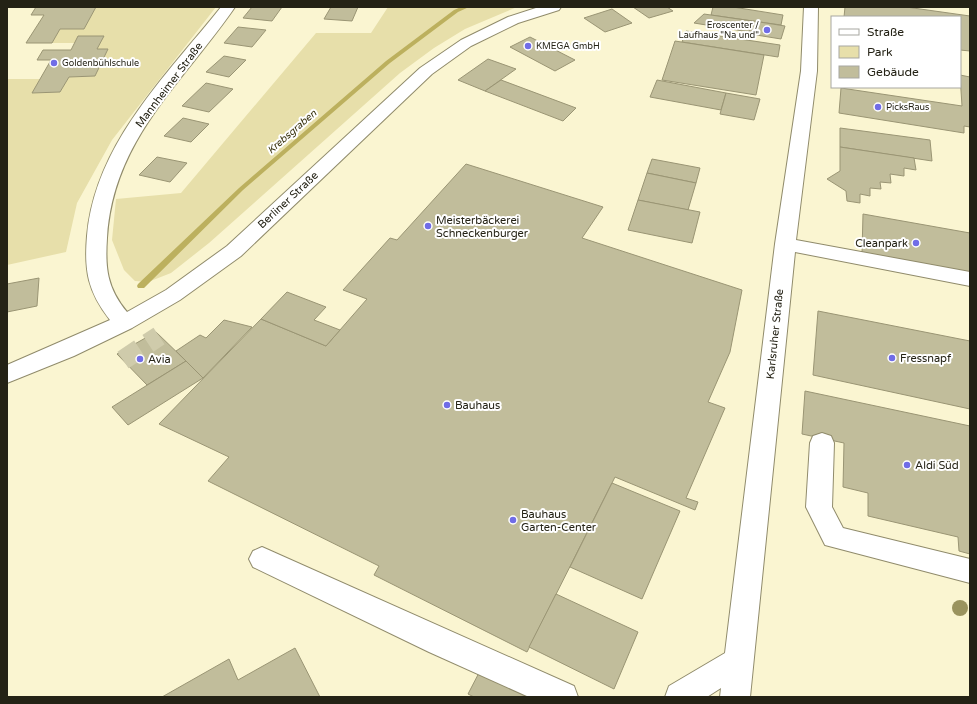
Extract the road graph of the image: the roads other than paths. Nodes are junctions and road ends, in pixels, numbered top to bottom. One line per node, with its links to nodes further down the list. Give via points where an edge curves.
1 (228, 7): 6 (street, Mannheimer Straße, via 143,115 119,154 101,198 95,230 96,274 103,294)
2 (554, 7): 6 (street, Berliner Straße, via 513,20 466,43 426,71 234,251 173,295)
3 (811, 7): 4 (street, Karlsruher Straße, via 809,71)
4 (785, 244): 5 (street); 11 (street, Karlsruher Straße)
5 (970, 279)
6 (124, 323): 7 (street, Berliner Straße)
7 (7, 374)
8 (822, 443): 10 (street, via 819,506 834,537)
9 (262, 559): 12 (street)
10 (970, 571)
11 (738, 661): 13 (street); 14 (street, Karlsruher Straße)
12 (563, 697)
13 (680, 697)
14 (735, 697)

